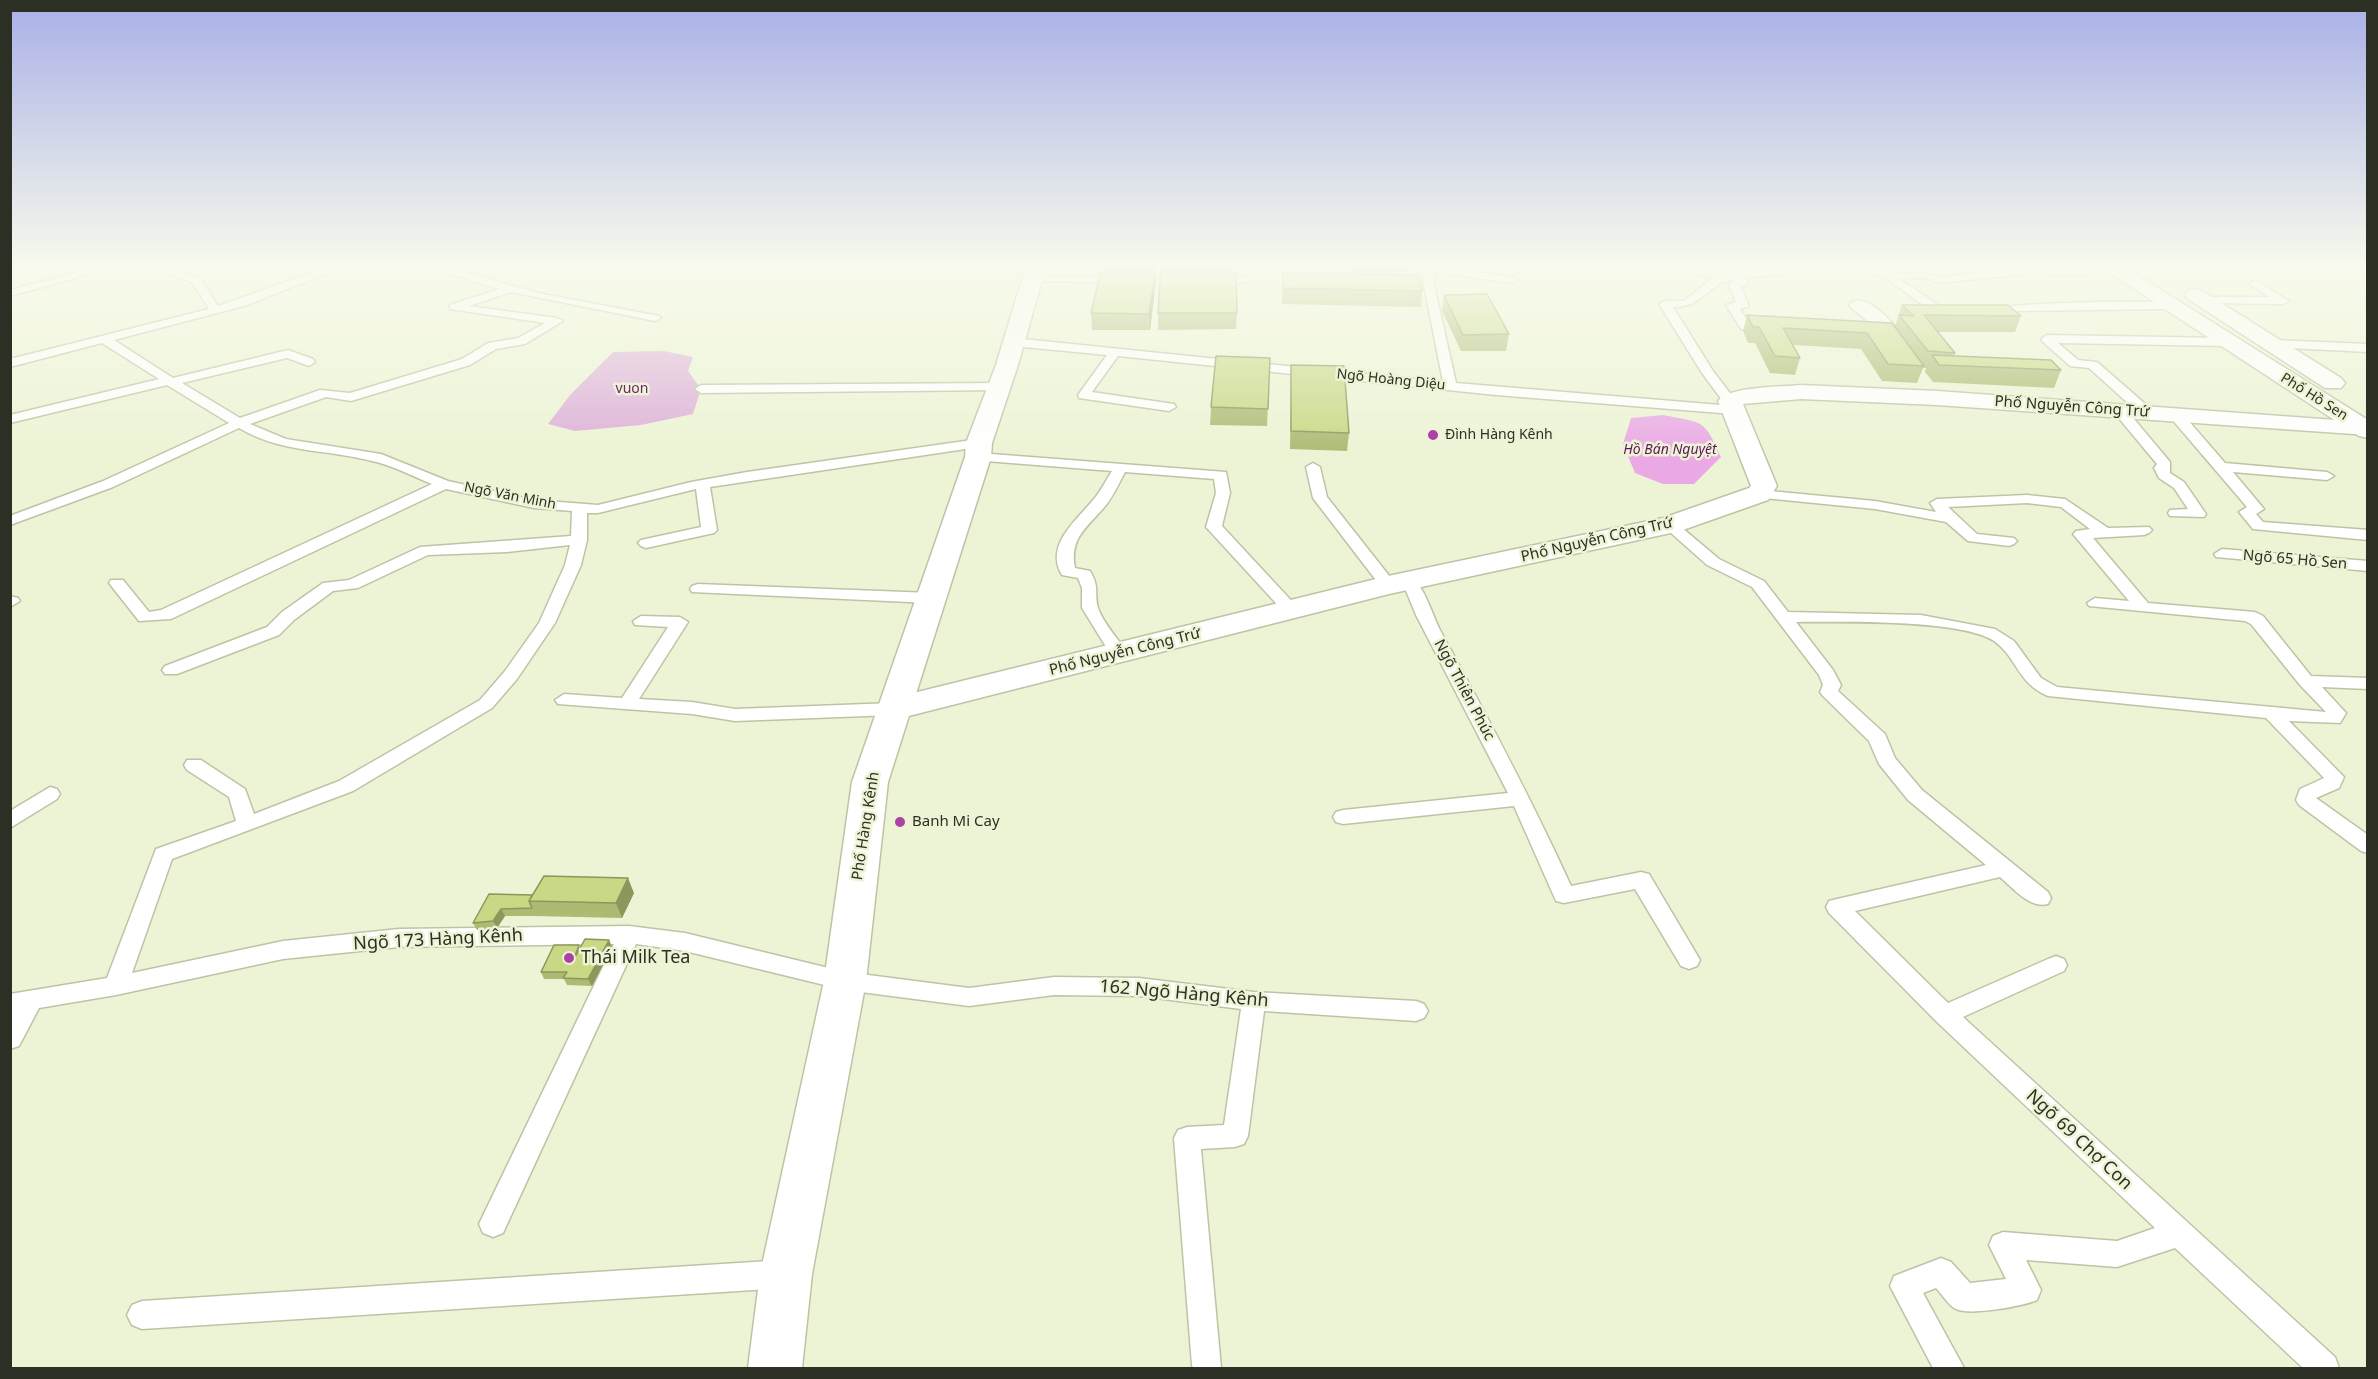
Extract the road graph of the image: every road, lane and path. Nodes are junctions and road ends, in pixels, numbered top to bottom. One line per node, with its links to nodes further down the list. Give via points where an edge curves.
1 (139, 330): 9 (lane)
2 (540, 330): 31 (lane, via 521,341 492,346 466,362 351,397 325,393)
3 (1017, 330): 10 (street, Phố Hàng Kênh)
4 (1438, 330): 20 (lane)
5 (1681, 330): 25 (lane)
6 (1886, 330): 15 (street)
7 (2208, 330): 11 (street, Phố Hồ Sen)
8 (2252, 330): 12 (street, Phố Hồ Sen)
9 (104, 339): 18 (lane); 19 (lane, Ngõ Văn Minh)
10 (1013, 342): 16 (lane, Ngõ Hoàng Diệu); 21 (street, Phố Hàng Kênh)
11 (2226, 342): 28 (lane, via 2047,339 2074,363 2093,365); 32 (street, Phố Hồ Sen)
12 (2273, 344): 13 (lane); 23 (street, Phố Hồ Sen)
13 (2366, 344)
14 (1876, 347): 15 (lane)
15 (1899, 348): 24 (street)
16 (1116, 351): 20 (lane, Ngõ Hoàng Diệu); 26 (lane, via 1084,395)
17 (309, 362): 19 (lane, via 288,354)
18 (10, 363)
19 (170, 381): 30 (lane); 31 (lane, Ngõ Văn Minh)
20 (1450, 386): 25 (lane, Ngõ Hoàng Diệu)
21 (1000, 387): 22 (lane); 33 (street, Phố Hàng Kênh)
22 (701, 389)
23 (2349, 393)
24 (1937, 398): 25 (street, Phố Nguyễn Công Trứ, via 1801,392 1752,395); 27 (street, Phố Nguyễn Công Trứ)
25 (1731, 406): 40 (street, via 1760,472 1764,486)
26 (1169, 407)
27 (2119, 410): 28 (street, Phố Nguyễn Công Trứ); 42 (lane, via 2164,465 2164,475 2180,485 2199,514)
28 (2146, 412): 29 (street, Phố Nguyễn Công Trứ)
29 (2175, 414): 32 (street, Phố Nguyễn Công Trứ); 35 (lane)
30 (10, 419)
31 (239, 423): 38 (lane, Ngõ Văn Minh, via 284,443 376,457); 44 (lane, via 108,484)
32 (2365, 430)
33 (979, 450): 36 (lane, Ngõ Văn Minh); 39 (lane, Ngõ Văn Minh); 57 (street, Phố Hàng Kênh)
34 (1313, 467): 55 (lane, Ngõ Thiên Phúc, via 1320,498)
35 (2222, 467): 37 (lane); 48 (lane, via 2257,509 2246,512 2258,525)
36 (1120, 469): 60 (lane, Ngõ Văn Minh, via 1221,475 1223,493 1214,527); 63 (lane, via 1101,501 1078,525 1064,551 1068,572 1084,574 1090,588 1090,608)
37 (2327, 476)
38 (444, 484): 41 (lane, Ngõ Văn Minh, via 534,504); 54 (lane, via 165,615 145,617)
39 (702, 484): 41 (lane, Ngõ Văn Minh, via 598,509); 51 (lane, via 709,530)
40 (1759, 494): 43 (lane, via 1875,505); 45 (street, Phố Nguyễn Công Trứ)
41 (580, 508): 49 (lane)
42 (2175, 513)
43 (1946, 518): 47 (lane, via 1937,503 2027,499 2065,503); 50 (lane, via 1961,525 1973,538)
44 (10, 521)
45 (1670, 525): 55 (street, Phố Nguyễn Công Trứ); 61 (lane, via 1713,562 1758,584)
46 (2144, 530): 47 (lane)
47 (2105, 533): 59 (lane, via 2081,534)
48 (2367, 535)
49 (579, 540): 64 (lane, via 425,550 352,585 329,586 273,631); 76 (lane, via 573,565 547,623 512,675 486,704 346,786)
50 (2009, 541)
51 (646, 543)
52 (2222, 554): 53 (lane, Ngõ 65 Hồ Sen)
53 (2367, 566)
54 (117, 583)
55 (1399, 583): 60 (street, Phố Nguyễn Công Trứ); 73 (lane, Ngõ Thiên Phúc, via 1424,615)
56 (698, 589): 57 (lane)
57 (931, 598): 69 (street, Phố Hàng Kênh)
58 (2095, 603): 59 (lane)
59 (2143, 607): 65 (lane, via 2249,616 2257,620)
60 (1291, 609): 63 (street, Phố Nguyễn Công Trứ)
61 (1784, 617): 70 (lane, via 1892,617 1942,622 2001,638 2035,683 2054,692); 78 (lane, via 1827,674 1832,685 1829,692 1878,738 1894,773)
62 (641, 621): 68 (lane, via 680,622)
63 (1119, 654): 69 (street, Phố Nguyễn Công Trứ)
64 (171, 670)
65 (2306, 681): 66 (lane); 70 (lane, via 2337,713 2333,718)
66 (2367, 684)
67 (564, 700): 68 (lane)
68 (626, 705): 69 (lane, via 692,708 735,715)
69 (893, 709): 83 (street, Phố Hàng Kênh, via 870,782)
70 (2272, 714): 77 (lane, via 2334,777 2332,783 2307,794 2306,800)
71 (194, 765): 76 (lane, via 238,794)
72 (50, 794): 75 (lane)
73 (1521, 799): 74 (lane); 81 (lane, Ngõ Thiên Phúc, via 1564,895 1641,880)
74 (1343, 818)
75 (10, 821)
76 (247, 825): 84 (lane, via 163,855)
77 (2367, 846)
78 (2004, 868): 79 (lane); 88 (lane, Ngõ 69 Chợ Con, via 1837,908)
79 (2040, 898)
80 (629, 935): 83 (lane, Ngõ 173 Hàng Kênh, via 685,942); 84 (lane, Ngõ 173 Hàng Kênh, via 399,938 283,950); 90 (lane)
81 (1689, 960)
82 (2056, 965): 88 (lane)
83 (845, 981): 85 (lane, 162 Ngõ Hàng Kênh, via 969,997 1054,986 1139,987); 92 (street, Phố Hàng Kênh)
84 (116, 986): 86 (lane, Ngõ 173 Hàng Kênh)
85 (1254, 1001): 87 (lane, 162 Ngõ Hàng Kênh); 94 (lane, via 1235,1136 1187,1138)
86 (21, 1002): 89 (lane)
87 (1416, 1011)
88 (1945, 1015): 91 (lane, Ngõ 69 Chợ Con)
89 (10, 1039)
90 (493, 1224)
91 (2180, 1233): 96 (lane, via 2117,1254 2003,1245 2026,1290 1964,1298 1941,1272 1904,1286); 97 (lane, Ngõ 69 Chợ Con)
92 (786, 1274): 93 (lane); 95 (street, Phố Hàng Kênh)
93 (142, 1315)
94 (1207, 1365)
95 (775, 1368)
96 (1949, 1368)
97 (2324, 1368)

